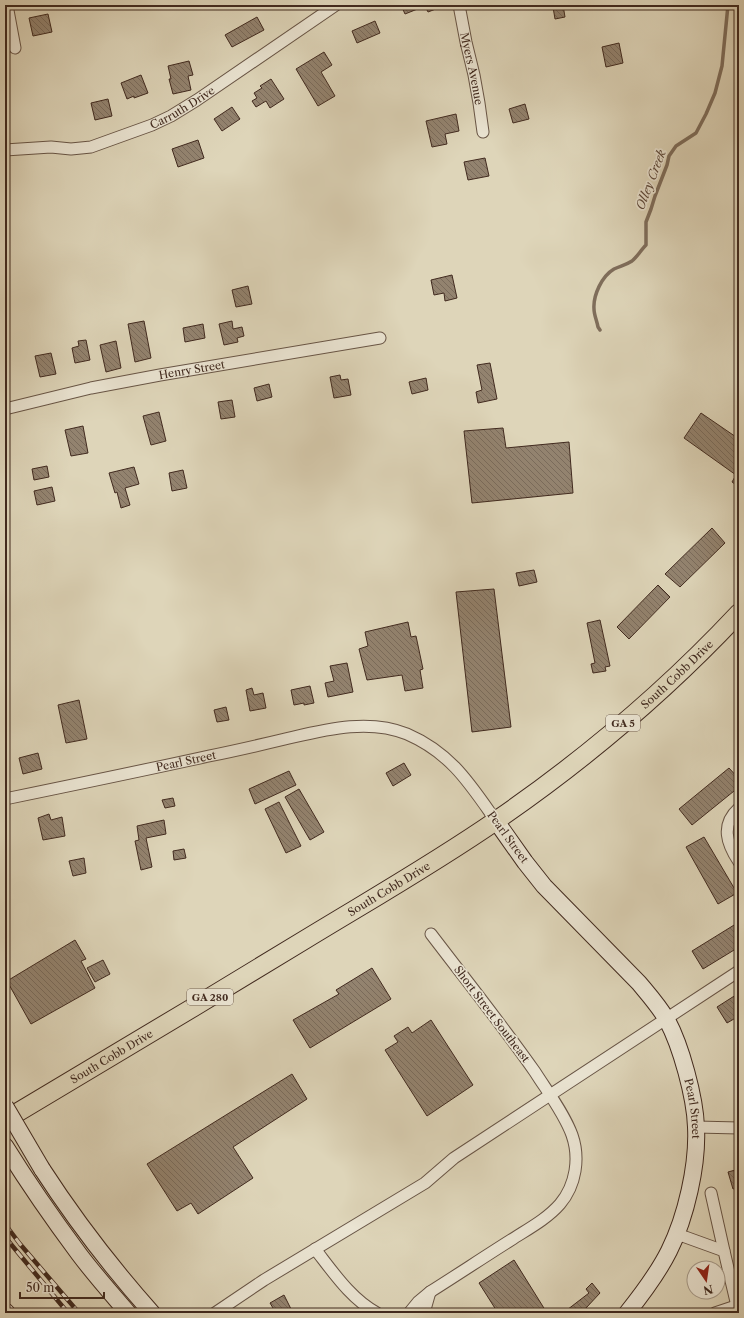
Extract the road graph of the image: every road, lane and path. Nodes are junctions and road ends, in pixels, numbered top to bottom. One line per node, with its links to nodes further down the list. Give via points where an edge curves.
1 (7, 5): 4 (street)
2 (336, 5): 6 (street, Carruth Drive, via 197,100 152,125 91,147)
3 (458, 5): 5 (street, Myers Avenue, via 480,103)
4 (15, 48)
5 (483, 132)
6 (5, 150)
7 (380, 338): 8 (street, Henry Street, via 91,388)
8 (5, 409)
9 (739, 613): 12 (main road, South Cobb Drive / GA 5, via 647,703 570,767)
10 (5, 799): 12 (street, Pearl Street, via 320,731 367,726 406,734 437,751 460,772)
11 (739, 808): 13 (street, via 728,823 727,833 731,850)
12 (496, 821): 16 (street, Pearl Street, via 544,886 639,983); 19 (main road, South Cobb Drive / GA 280)
13 (739, 862)
14 (431, 934): 17 (street, Short Street Southeast, via 516,1045)
15 (739, 971): 16 (street)
16 (666, 1019): 17 (street); 20 (street, Pearl Street, via 684,1063)
17 (550, 1096): 25 (street, via 454,1158 425,1183); 27 (street, Short Street Southeast, via 568,1126 575,1147 574,1176 565,1196 553,1210 534,1225)
18 (5, 1106): 32 (street, bridge, via 66,1205)
19 (5, 1120)
20 (696, 1127): 21 (street); 24 (street, Pearl Street, via 692,1179)
21 (739, 1128)
22 (5, 1146): 31 (street, via 79,1255)
23 (710, 1193): 26 (street)
24 (677, 1234): 26 (street); 37 (street, Pearl Street, via 655,1276)
25 (315, 1249): 33 (street); 34 (street, via 346,1288)
26 (724, 1251): 28 (street)
27 (430, 1292): 35 (street, Short Street Southeast); 36 (street)
28 (738, 1305): 38 (street)
29 (5, 1311): 30 (street)
30 (7, 1313)
31 (128, 1313)
32 (152, 1313)
33 (215, 1313)
34 (378, 1313)
35 (409, 1313)
36 (424, 1313)
37 (627, 1313)
38 (715, 1313)

